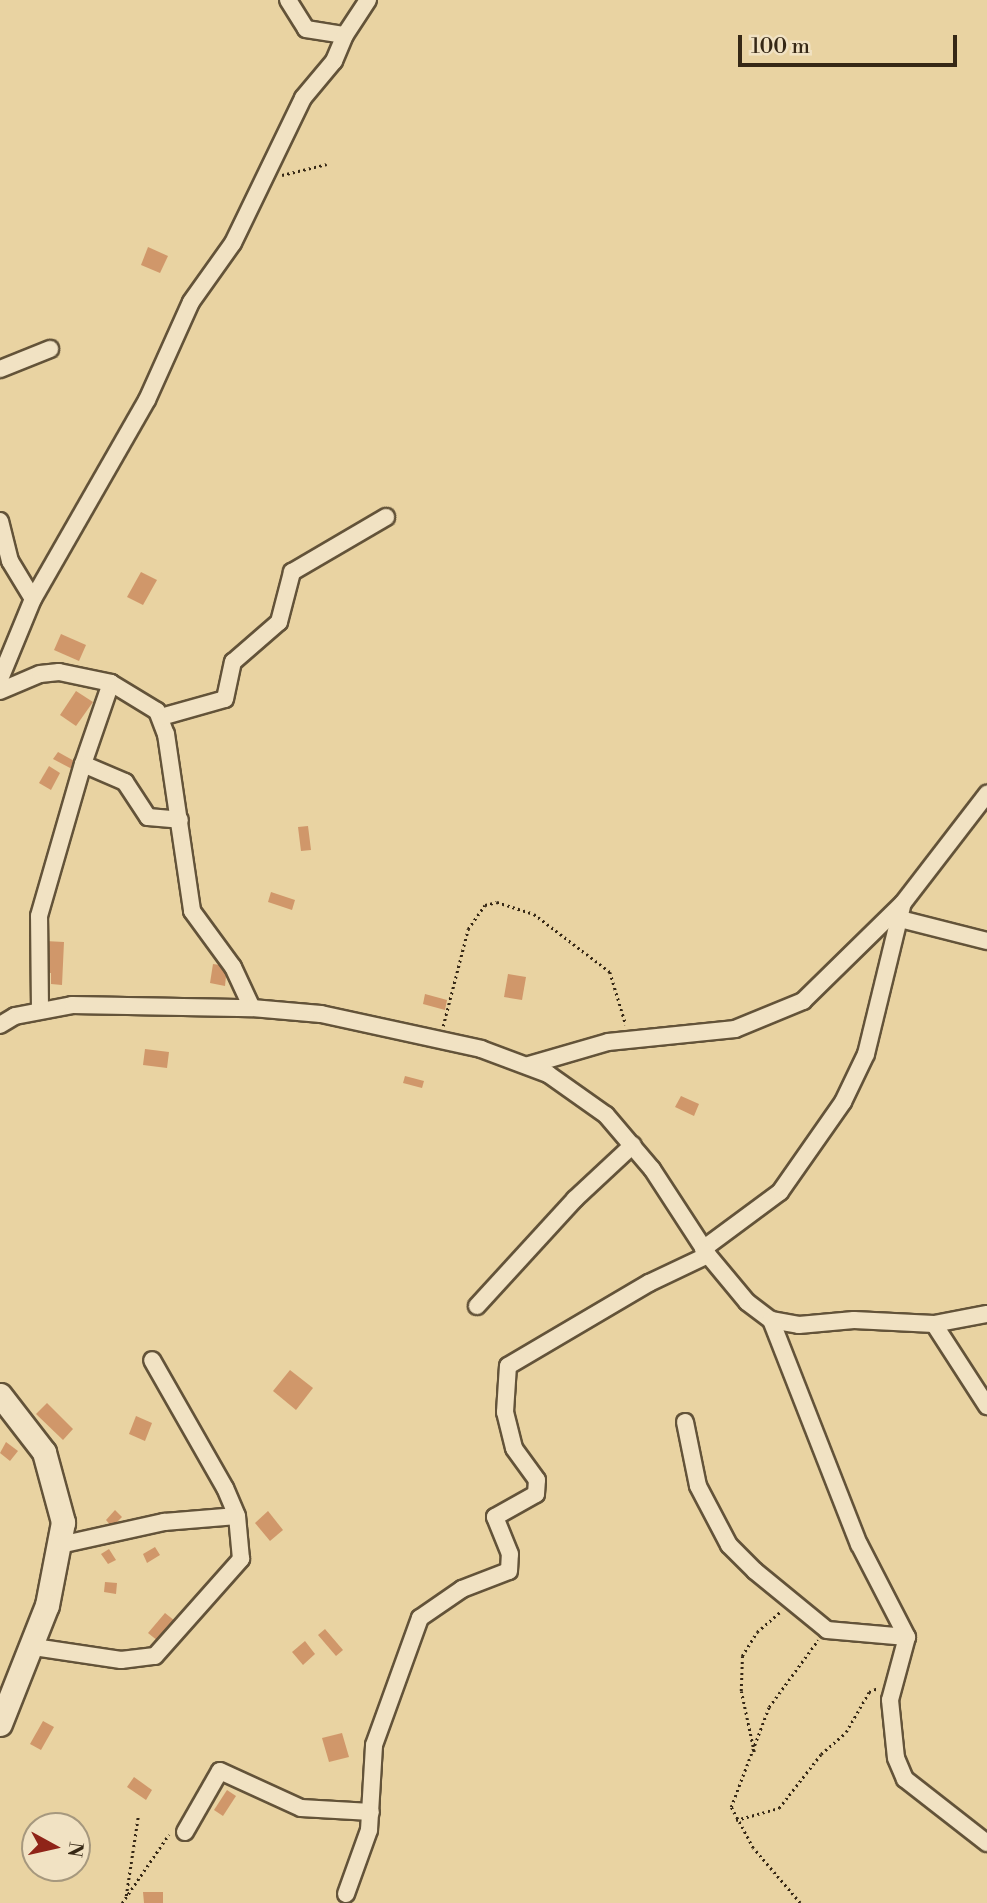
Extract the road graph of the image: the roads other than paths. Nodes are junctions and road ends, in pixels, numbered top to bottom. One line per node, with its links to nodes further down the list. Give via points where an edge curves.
1 (288, 0): 3 (street, via 306,29)
2 (368, 0): 3 (street)
3 (345, 35): 8 (street, via 334,61 303,98 258,182 233,243 191,302 141,412)
4 (50, 349): 5 (street)
5 (0, 369)
6 (386, 517): 12 (street, via 292,572 279,622 233,662 225,699)
7 (0, 521): 8 (street, via 10,561)
8 (33, 600): 9 (street)
9 (0, 679)
10 (111, 683): 11 (street, via 50,671); 12 (street); 13 (street)
11 (0, 691)
12 (161, 717): 15 (street)
13 (83, 764): 15 (street, via 125,782 143,814); 19 (street, via 39,916)
14 (987, 794): 16 (street)
15 (180, 820): 18 (street, via 192,911 233,967)
16 (901, 911): 17 (street); 21 (street, via 838,973 782,1013 713,1034 628,1039); 23 (street, via 866,1054 843,1102 779,1192)
17 (987, 941)
18 (252, 1008): 19 (street); 21 (street, via 321,1014)
19 (40, 1009): 20 (street)
20 (0, 1025)
21 (529, 1065): 22 (street, via 584,1097)
22 (633, 1145): 23 (street); 24 (street, via 575,1199)
23 (706, 1252): 26 (street, via 747,1302); 37 (street, via 508,1366 505,1412 514,1448 537,1480 536,1494 495,1517 510,1554 509,1571 462,1589 419,1618 374,1745)
24 (477, 1306)
25 (987, 1314): 27 (street)
26 (771, 1320): 27 (street, via 799,1325 854,1320); 34 (street, via 859,1544)
27 (934, 1324): 30 (street)
28 (152, 1360): 32 (street)
29 (2, 1400): 33 (main road, via 48,1465 63,1522)
30 (987, 1406)
31 (685, 1422): 34 (street, via 698,1486 729,1545 827,1630)
32 (237, 1516): 33 (street, via 164,1522); 35 (street, via 241,1559 234,1572 155,1656 121,1660)
33 (60, 1545): 35 (main road)
34 (907, 1637): 39 (street, via 894,1681 893,1731 905,1779)
35 (34, 1647): 36 (main road)
36 (0, 1724)
37 (371, 1812): 38 (street, via 301,1808 220,1771); 40 (street)
38 (179, 1830)
39 (987, 1843)
40 (346, 1894)

